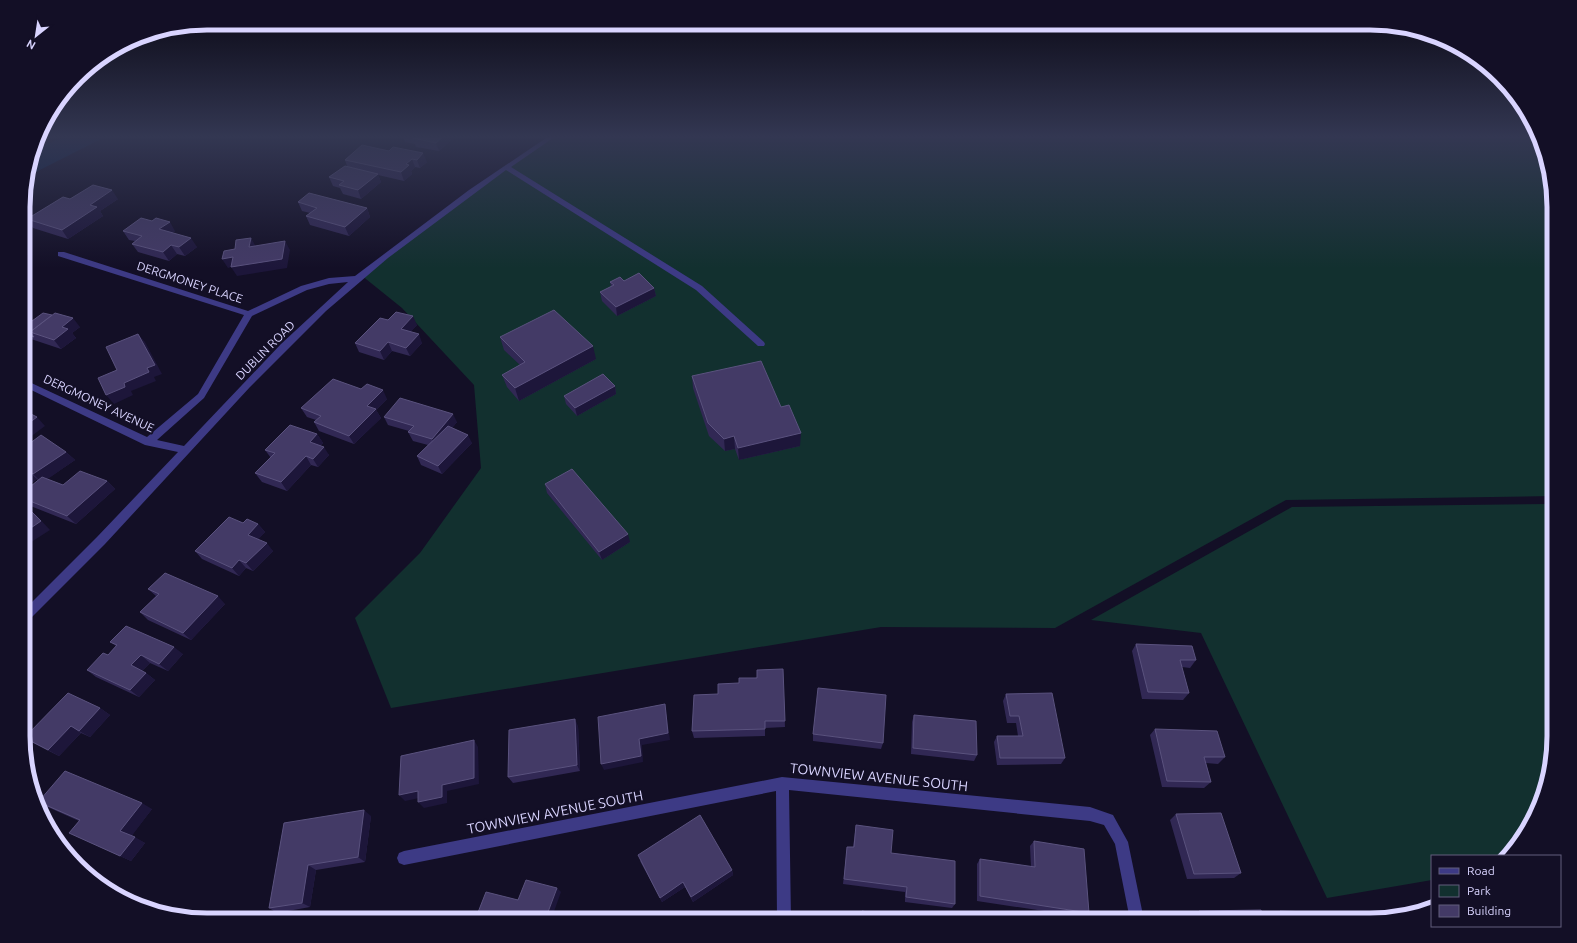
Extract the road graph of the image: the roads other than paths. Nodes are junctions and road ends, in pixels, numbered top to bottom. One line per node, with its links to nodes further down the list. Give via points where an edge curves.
1 (488, 180): 4 (street, DUBLIN ROAD)
2 (527, 180): 6 (street, via 699,288)
3 (61, 254): 5 (street, DERGMONEY PLACE)
4 (356, 279): 5 (street, DERGMONEY PLACE, via 330,281 304,288); 9 (street, DUBLIN ROAD, via 237,394)
5 (250, 314): 8 (street, via 201,396)
6 (762, 344)
7 (30, 386): 8 (street, DERGMONEY AVENUE)
8 (148, 442): 9 (street, DERGMONEY AVENUE)
9 (187, 450): 10 (street, DUBLIN ROAD)
10 (30, 610)
11 (782, 783): 12 (street, TOWNVIEW AVENUE SOUTH); 13 (street); 14 (street, TOWNVIEW AVENUE SOUTH, via 1090,814 1108,820 1121,842)
12 (404, 858)
13 (784, 913)
14 (1136, 913)

